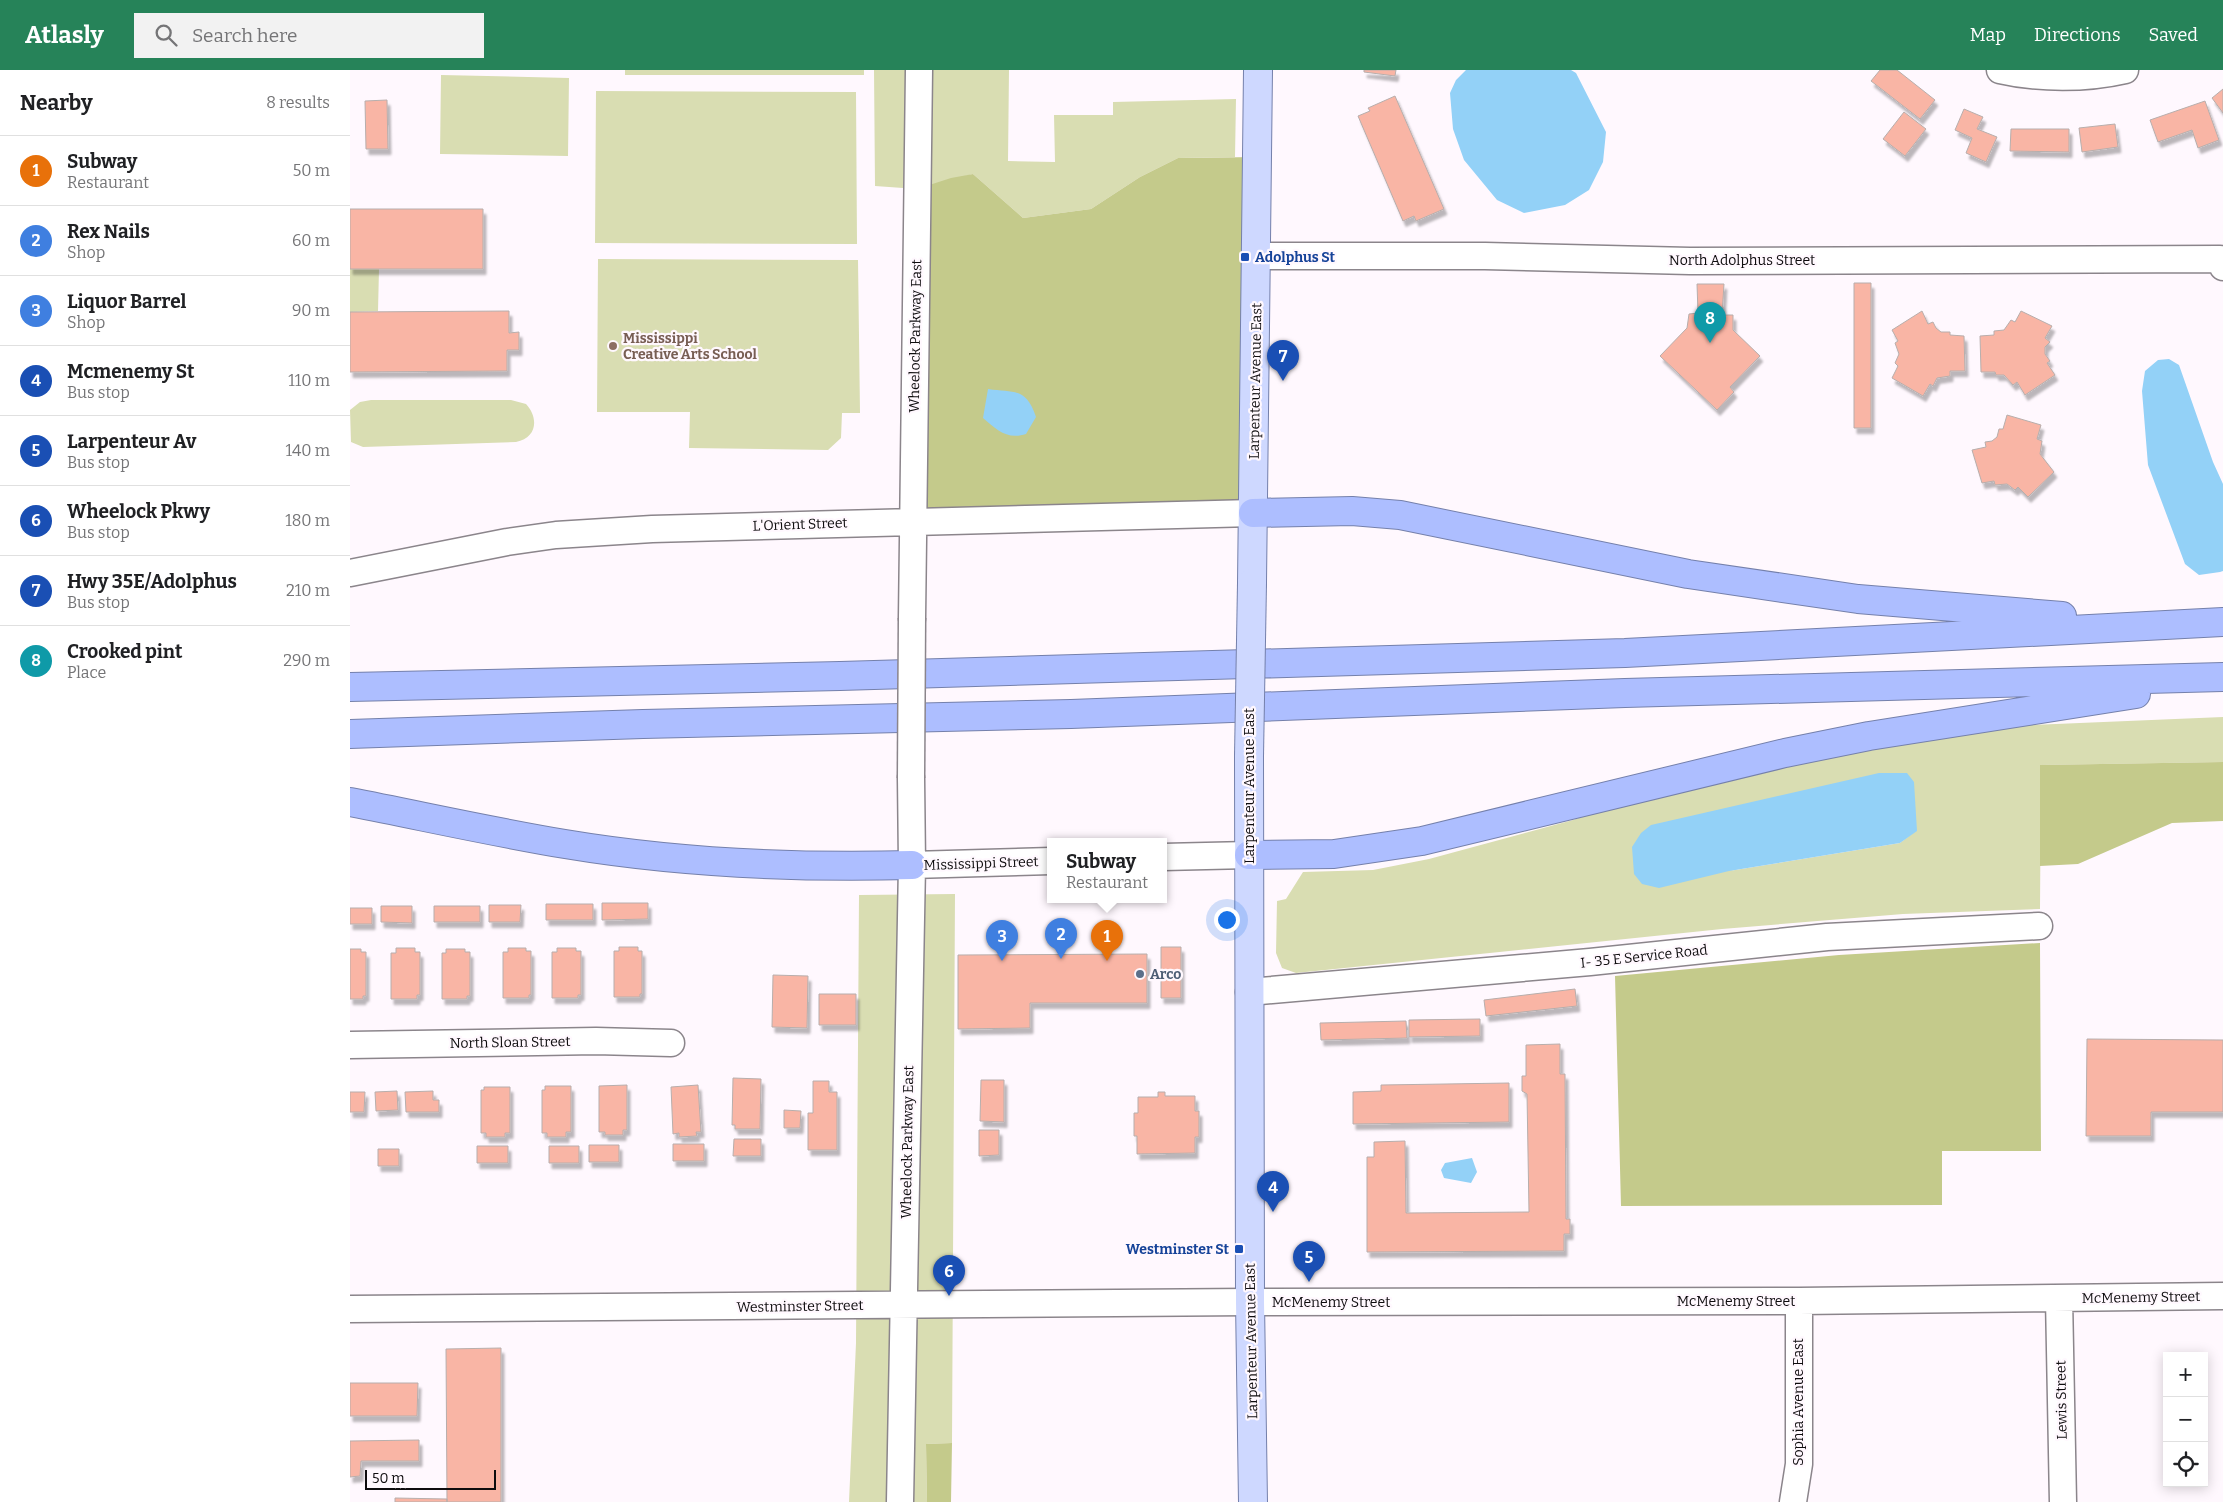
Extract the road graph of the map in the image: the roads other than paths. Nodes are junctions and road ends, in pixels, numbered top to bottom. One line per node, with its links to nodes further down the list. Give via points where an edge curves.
1 (919, 70): 8 (street, Wheelock Parkway East)
2 (1258, 70): 5 (main road, Larpenteur Avenue East)
3 (2000, 70): 4 (street, via 2043,76)
4 (2124, 70)
5 (1256, 256): 6 (street, North Adolphus Street, via 1485,256 1690,261 2220,259); 7 (main road, Larpenteur Avenue East)
6 (2223, 267)
7 (1253, 513): 8 (street, L'Orient Street); 11 (highway, via 1352,511 1400,515 1688,574 1858,599); 16 (main road, Larpenteur Avenue East, bridge)
8 (914, 521): 9 (street, L'Orient Street, via 556,535); 19 (street, Wheelock Parkway East, bridge)
9 (350, 573)
10 (2223, 622): 11 (highway)
11 (2176, 624): 13 (highway, via 1625,653)
12 (2223, 679): 14 (highway, via 1625,693 1071,714); 16 (highway, via 1785,752 1422,840 1334,854)
13 (350, 687)
14 (350, 734)
15 (350, 802): 19 (highway, via 566,844 670,857 738,863)
16 (1249, 855): 17 (street); 21 (main road, Larpenteur Avenue East)
17 (1167, 858)
18 (1047, 861): 19 (street, Mississippi Street)
19 (912, 865): 28 (street, Wheelock Parkway East)
20 (2039, 926): 21 (street, I- 35 E Service Road, via 1827,937)
21 (1249, 992): 27 (main road, Larpenteur Avenue East)
22 (671, 1043): 23 (street, North Sloan Street)
23 (350, 1045)
24 (2223, 1296): 25 (street, McMenemy Street)
25 (2059, 1298): 26 (street, McMenemy Street); 33 (street, Lewis Street)
26 (1799, 1301): 27 (street, McMenemy Street); 32 (street, Sophia Avenue East, via 1800,1464)
27 (1250, 1302): 28 (street, Westminster Street); 31 (main road, Larpenteur Avenue East)
28 (904, 1305): 29 (street, Westminster Street); 30 (street, Wheelock Parkway East)
29 (350, 1309)
30 (900, 1502)
31 (1253, 1502)
32 (1793, 1502)
33 (2063, 1502)

